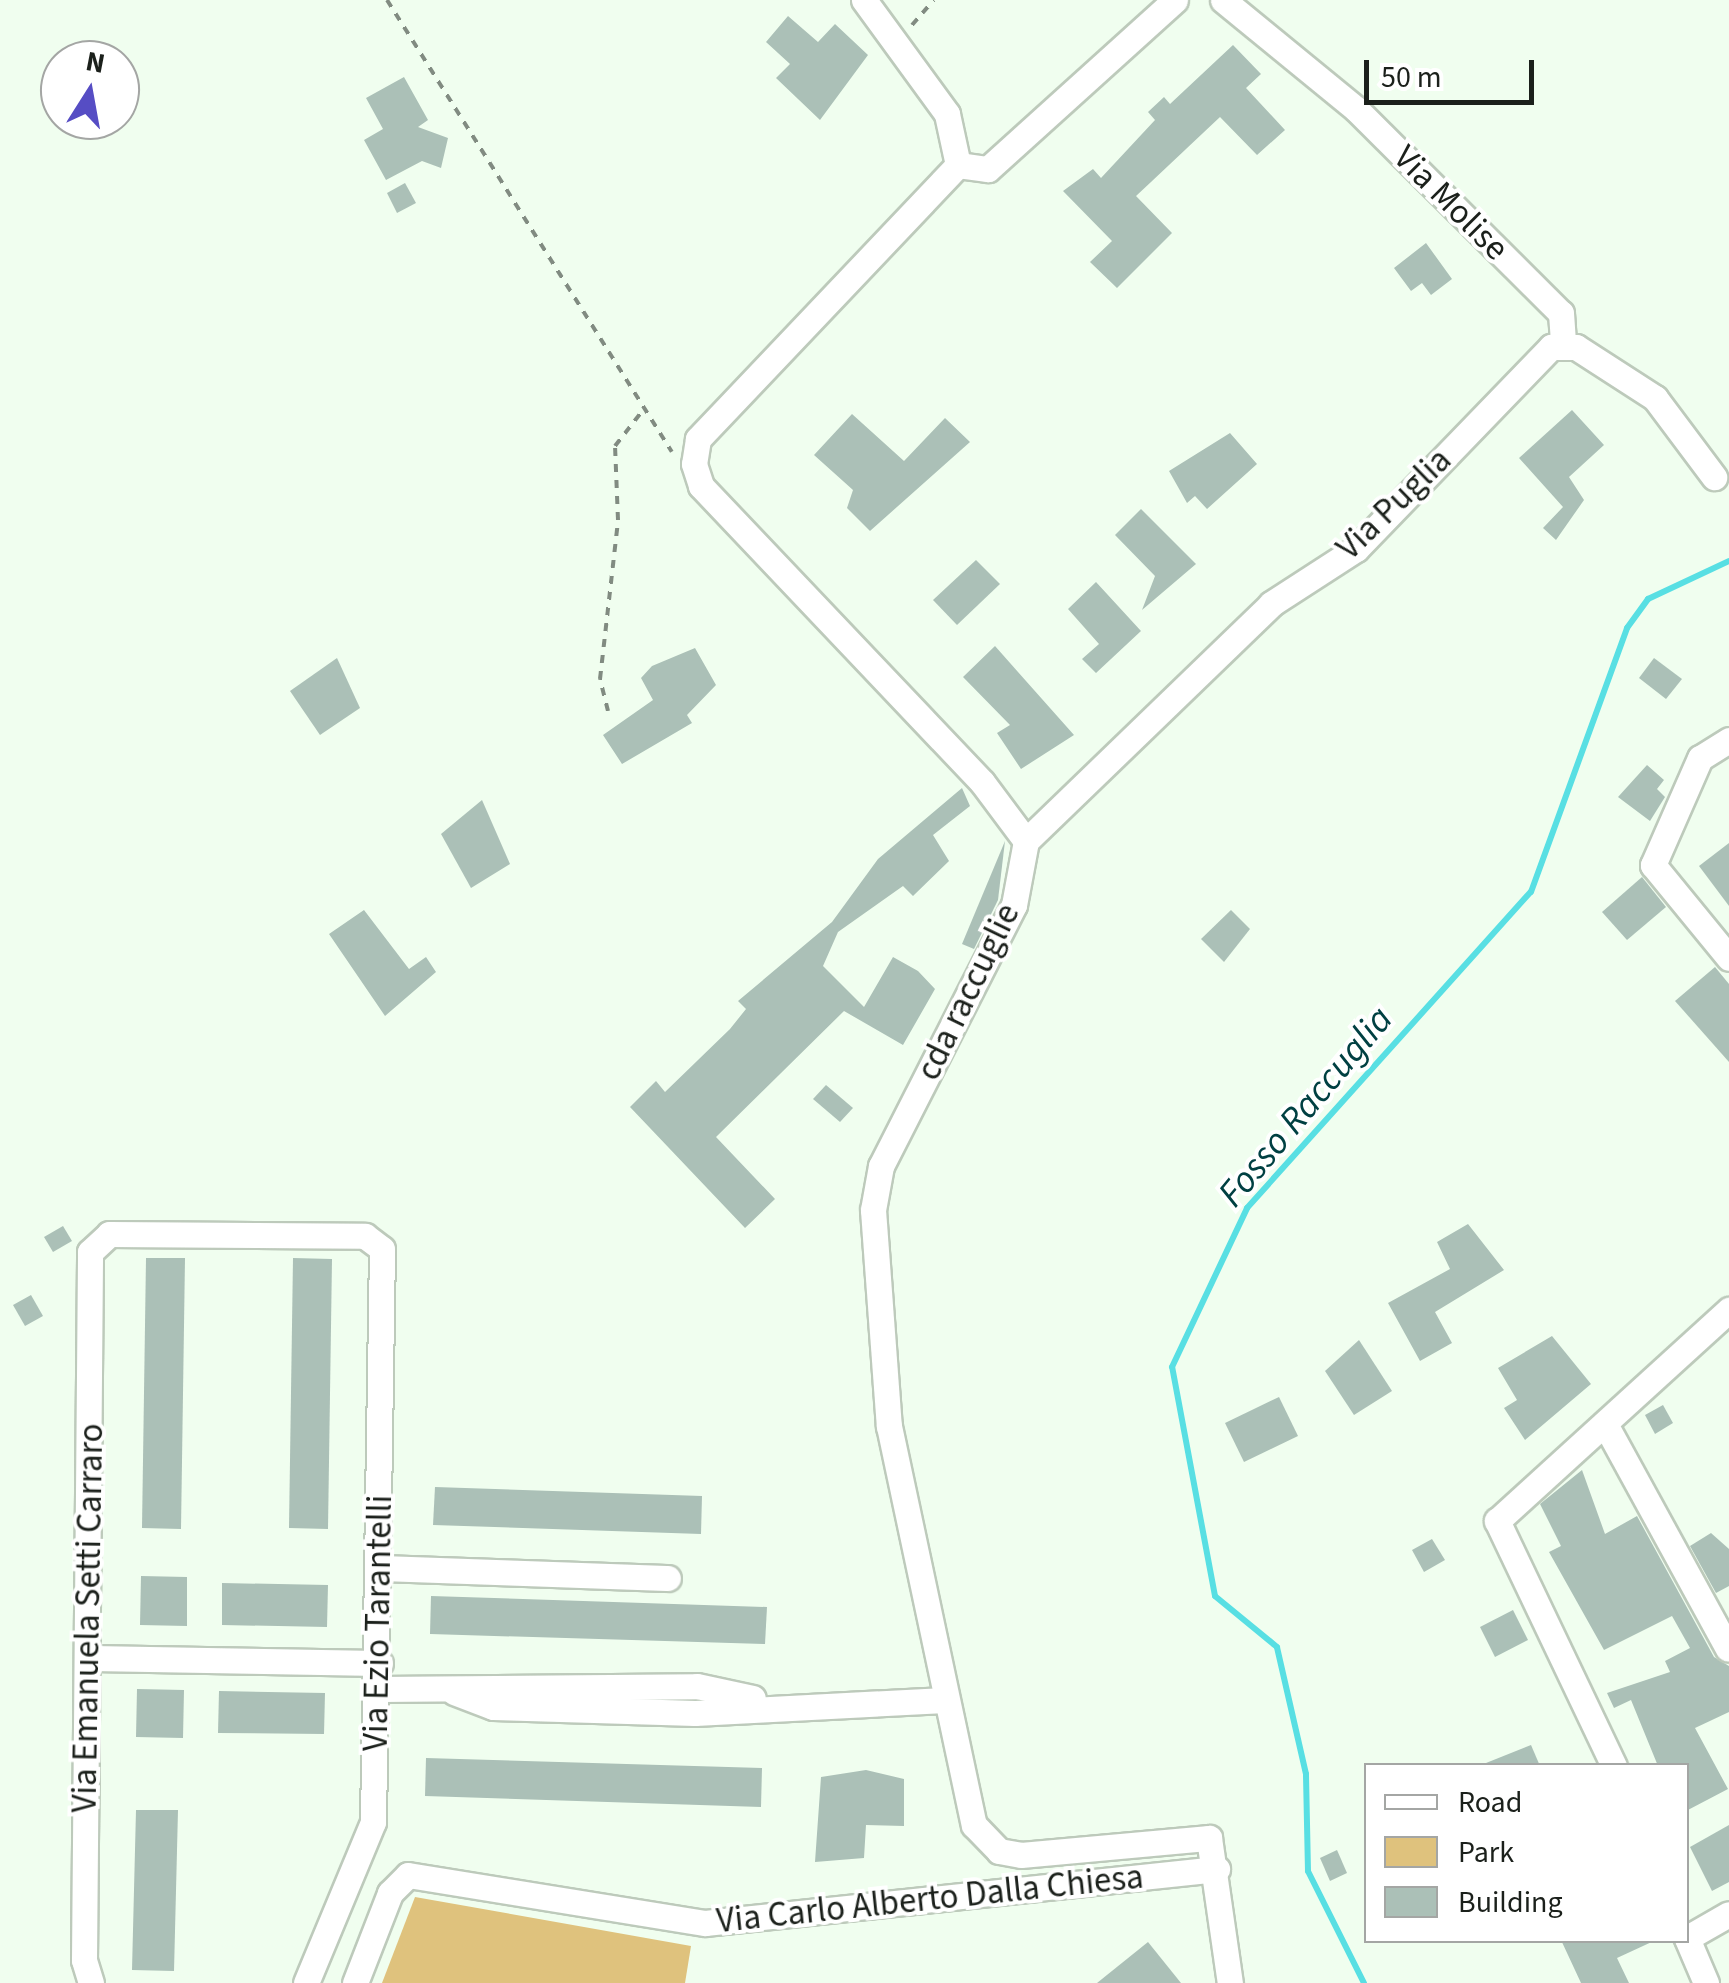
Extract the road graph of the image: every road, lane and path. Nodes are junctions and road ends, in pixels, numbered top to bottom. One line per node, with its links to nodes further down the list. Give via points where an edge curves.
1 (386, 0): 9 (path)
2 (864, 0): 6 (street)
3 (934, 0): 6 (path)
4 (1175, 0): 7 (street, via 988,169)
5 (1222, 0): 8 (street, Via Molise, via 1356,109 1561,314)
6 (896, 43): 7 (street, via 948,114)
7 (958, 165): 10 (street, via 698,439)
8 (1563, 343): 11 (street, via 1655,398); 14 (street, Via Puglia, via 1356,549 1271,604)
9 (643, 410): 10 (path, via 675,455); 12 (path, via 615,446 618,520 600,679)
10 (694, 464): 14 (street, via 701,486 982,782)
11 (1714, 477)
12 (608, 711)
13 (1729, 740): 15 (street, via 1700,758 1653,865)
14 (1026, 841): 25 (street, cda raccuglie, via 1014,906 881,1166 873,1210 889,1426)
15 (1729, 958)
16 (382, 1250): 19 (street, Via Ezio Tarantelli); 22 (street, Via Emanuela Setti Carraro, via 365,1236 109,1234 90,1252)
17 (1729, 1310): 18 (street)
18 (1605, 1424): 21 (street); 26 (street, via 1497,1521)
19 (380, 1568): 20 (street); 23 (street, Via Ezio Tarantelli)
20 (668, 1578)
21 (1728, 1649)
22 (90, 1658): 23 (street); 31 (street, Via Emanuela Setti Carraro, via 84,1960)
23 (380, 1663): 24 (street, Via Ezio Tarantelli)
24 (380, 1689): 25 (street, via 697,1686 777,1703); 32 (street, Via Ezio Tarantelli, via 373,1822)
25 (946, 1700): 27 (street, cda raccuglie, via 974,1825 999,1850 1198,1834 1214,1845)
26 (1613, 1763)
27 (1217, 1869): 33 (street, Via Carlo Alberto Dalla Chiesa, via 705,1923 408,1876 390,1894); 34 (street)
28 (1729, 1914): 29 (street)
29 (1689, 1936)
30 (1689, 1942): 35 (street)
31 (91, 1983)
32 (306, 1983)
33 (355, 1983)
34 (1230, 1983)
35 (1706, 1983)

